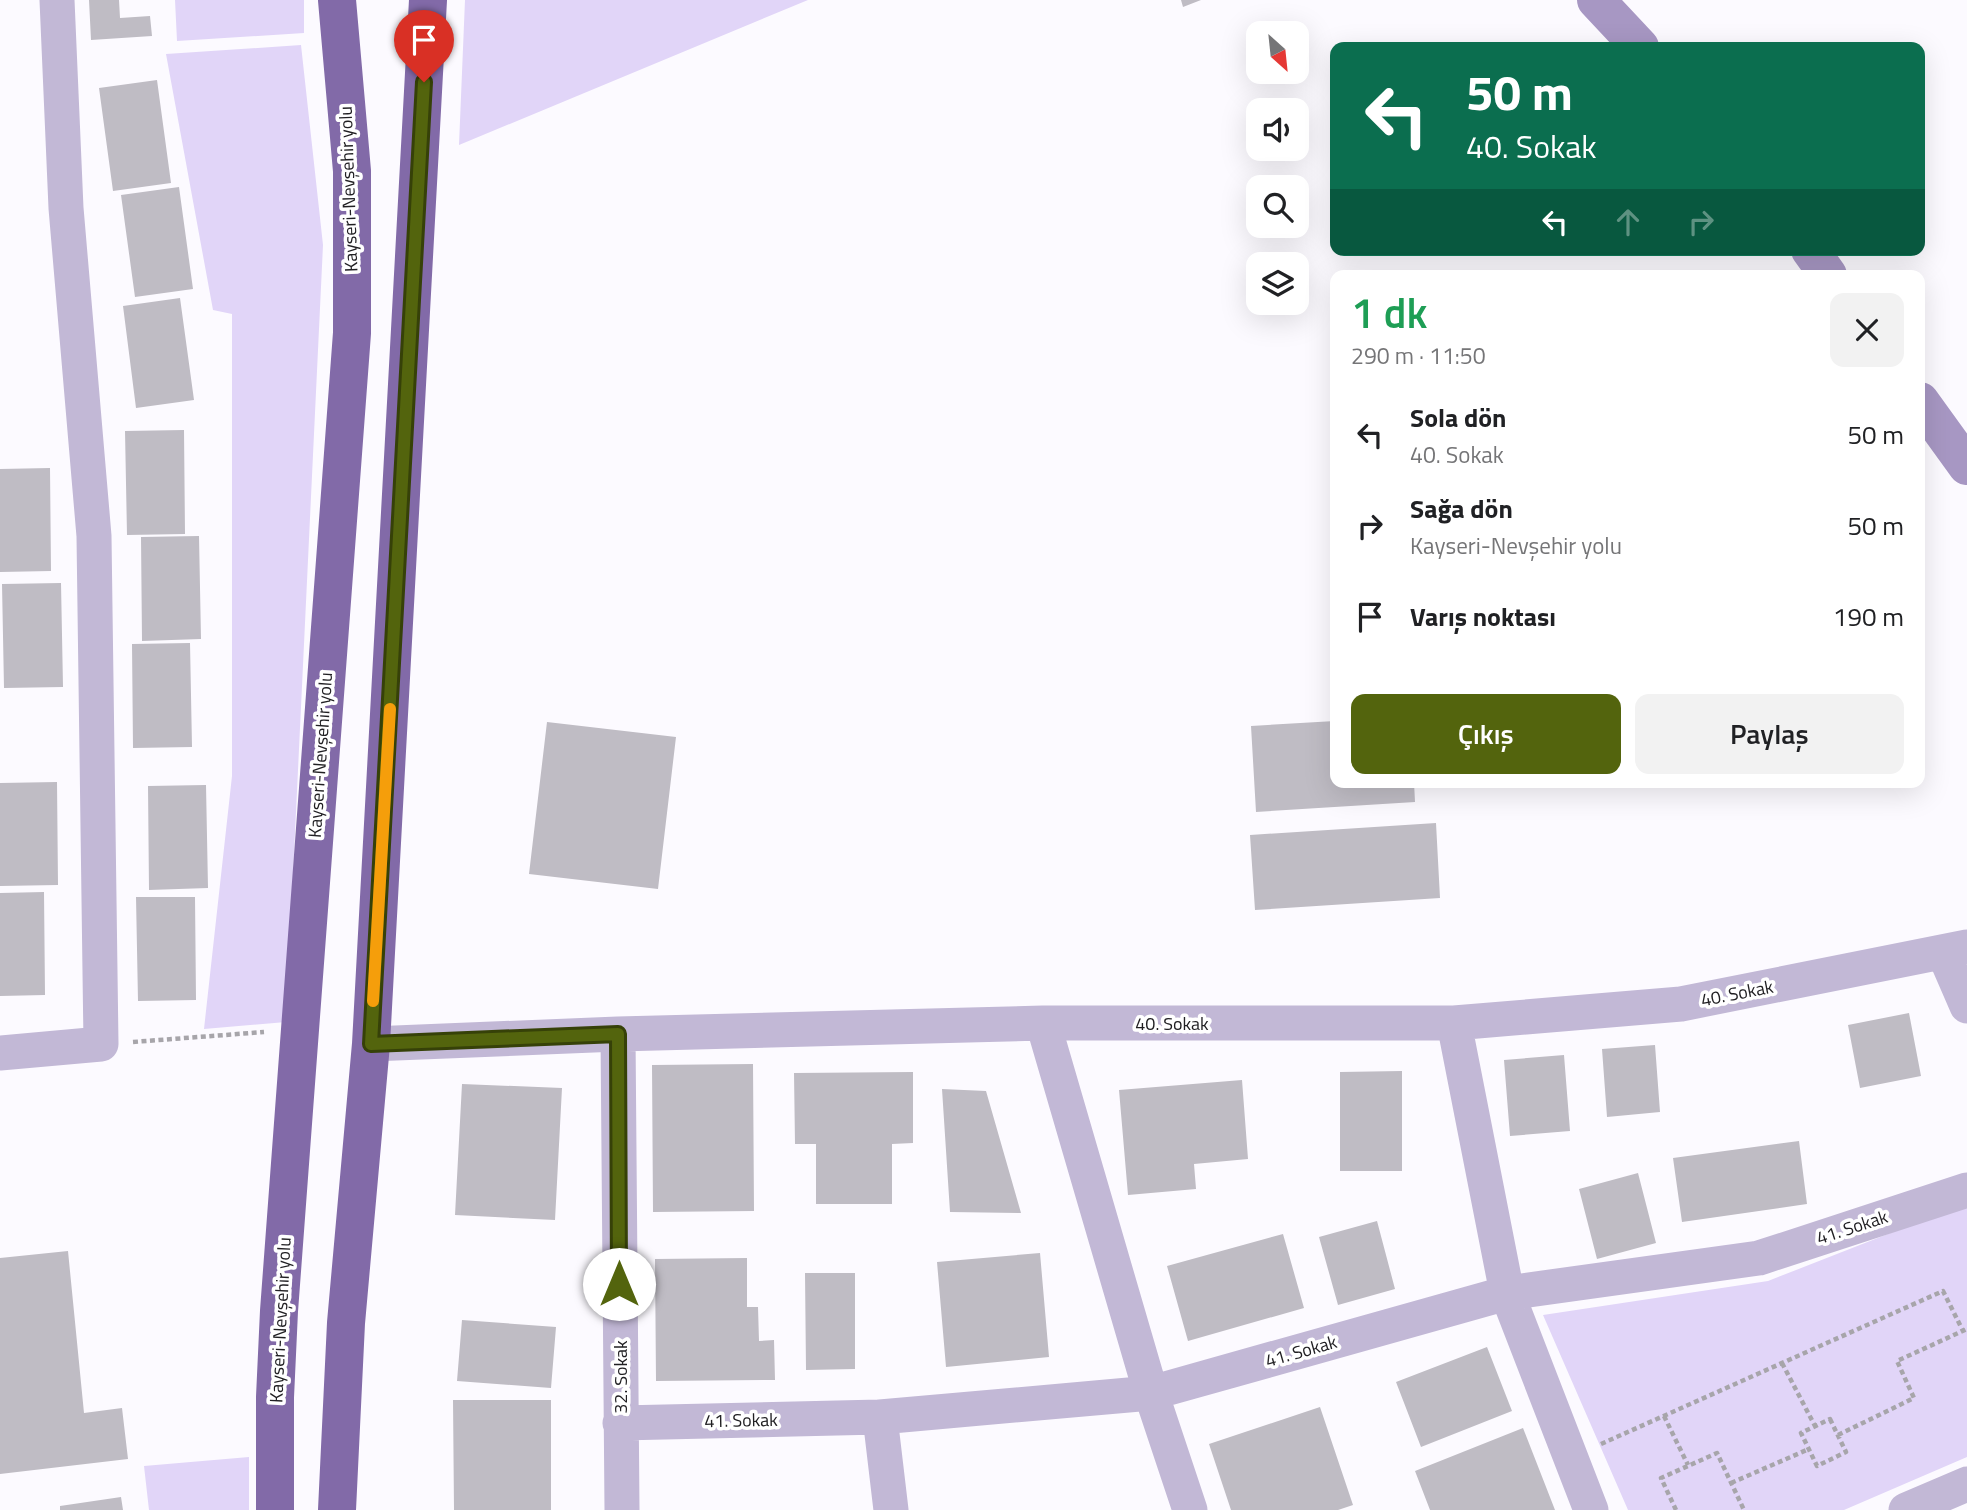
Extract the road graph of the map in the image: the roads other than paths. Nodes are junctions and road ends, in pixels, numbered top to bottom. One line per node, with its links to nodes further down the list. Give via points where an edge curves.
1 (57, 0): 16 (street, via 66,208 94,536 101,1044)
2 (337, 0): 23 (highway, Kayseri-Nevşehir yolu, via 352,171 352,333 278,1324)
3 (428, 0): 15 (highway)
4 (1596, 0): 6 (street)
5 (1632, 0): 7 (street)
6 (1635, 42)
7 (1661, 42)
8 (1925, 408): 9 (street)
9 (1967, 466)
10 (1956, 950): 11 (street); 13 (street, 40. Sokak, via 1681,1004)
11 (1967, 1006)
12 (1043, 1023): 13 (street, 40. Sokak); 14 (street, 40. Sokak); 19 (street)
13 (1454, 1023): 18 (street)
14 (618, 1034): 15 (street, 40. Sokak); 21 (street, 32. Sokak)
15 (371, 1044): 24 (highway, via 346,1323)
16 (0, 1053)
17 (1967, 1189): 18 (street, 41. Sokak, via 1759,1258)
18 (1507, 1293): 19 (street, 41. Sokak); 28 (street)
19 (1151, 1393): 20 (street, 41. Sokak); 27 (street)
20 (880, 1417): 21 (street, 41. Sokak); 26 (street)
21 (620, 1423): 25 (street, 32. Sokak)
22 (1967, 1484): 29 (street)
23 (275, 1510)
24 (337, 1510)
25 (622, 1510)
26 (891, 1510)
27 (1190, 1510)
28 (1591, 1510)
29 (1906, 1510)

